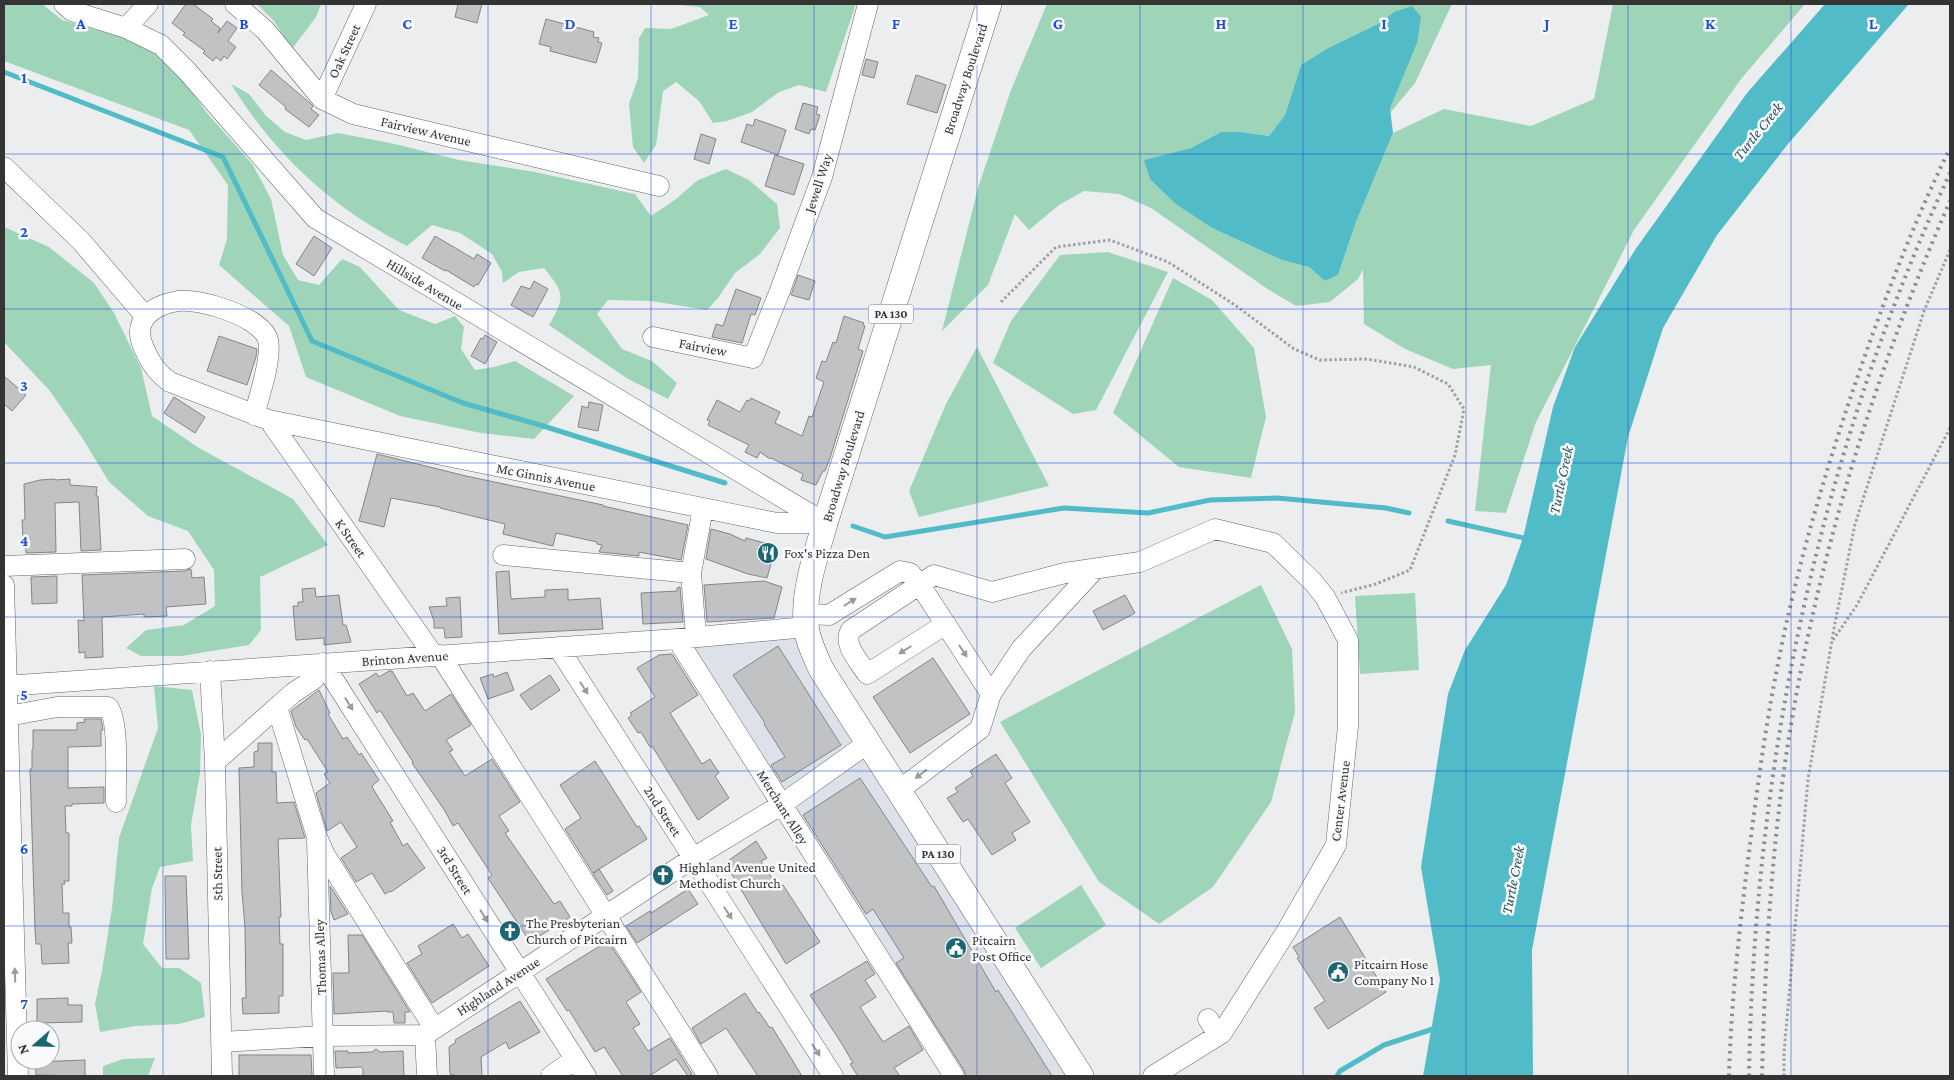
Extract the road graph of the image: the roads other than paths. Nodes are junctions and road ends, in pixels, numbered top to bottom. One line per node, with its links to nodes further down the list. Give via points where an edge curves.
1 (64, 4): 7 (street, Hillside Avenue, via 72,11)
2 (148, 4): 7 (street)
3 (235, 4): 8 (street, Fairview Avenue, via 265,30)
4 (366, 4): 8 (street, Oak Street)
5 (868, 4): 13 (street, Jewell Way, via 822,176)
6 (989, 4): 16 (main road, Broadway Boulevard / PA 130)
7 (126, 28): 16 (street, Hillside Avenue, via 162,45 315,218)
8 (322, 99): 10 (street, Fairview Avenue, via 353,114)
9 (4, 168): 11 (street, via 81,241)
10 (659, 186)
11 (145, 316): 14 (street, Mc Ginnis Avenue, via 139,337 158,373 170,382); 14 (street, via 179,301 206,303 260,328 268,338 269,354)
12 (653, 337): 13 (street, Fairview)
13 (753, 358)
14 (262, 418): 15 (street, Mc Ginnis Avenue); 28 (street, K Street)
15 (703, 508): 16 (street, Mc Ginnis Avenue, via 777,523); 21 (street)
16 (825, 522): 24 (main road, Broadway Boulevard / PA 130, via 808,589)
17 (503, 555): 21 (street)
18 (185, 558): 19 (street)
19 (4, 566)
20 (1095, 569): 22 (street, via 1065,573 992,592 934,575); 32 (street, via 1021,648); 58 (street, Center Avenue, via 1140,562 1215,529 1273,543 1325,597 1348,640 1348,726 1336,845 1222,1033 1213,1027)
21 (691, 573): 26 (street)
22 (920, 585): 24 (street, Brinton Avenue, one-way to 22, via 829,615 900,571 910,573); 25 (street); 25 (street, one-way to 22, via 867,674 848,643 851,630)
23 (4, 586): 31 (street)
24 (806, 621): 26 (street, Brinton Avenue); 35 (main road, Broadway Boulevard / PA 130, via 812,650 821,669)
25 (946, 624): 32 (street, one-way to 32)
26 (686, 638): 27 (street, Brinton Avenue); 39 (street, Merchant Alley)
27 (558, 647): 28 (street, Brinton Avenue); 41 (street, 2nd Street, one-way to 41)
28 (437, 656): 29 (street, Brinton Avenue); 42 (street, K Street)
29 (323, 663): 30 (street, Brinton Avenue); 33 (street, via 314,679); 43 (street, 3rd Street, one-way to 43)
30 (210, 671): 31 (street, Brinton Avenue); 36 (street, 5th Street)
31 (5, 686): 34 (street)
32 (991, 694): 37 (street, one-way to 37, via 980,729)
33 (277, 707): 36 (street); 40 (street)
34 (8, 716): 38 (street, via 56,707 108,707 113,714 115,728); 44 (street, one-way to 34)
35 (868, 744): 37 (main road, Broadway Boulevard / PA 130); 39 (street, Highland Avenue)
36 (215, 762): 47 (street, 5th Street)
37 (898, 791): 57 (main road, Broadway Boulevard / PA 130)
38 (116, 802)
39 (781, 805): 41 (street, Highland Avenue); 56 (street, Merchant Alley)
40 (317, 837): 45 (street); 46 (street, Thomas Alley)
41 (693, 858): 42 (street, Highland Avenue); 55 (street, 2nd Street, one-way to 55)
42 (605, 917): 43 (street, Highland Avenue); 54 (street, K Street)
43 (519, 971): 45 (street, Highland Avenue); 48 (street, 3rd Street)
44 (11, 1020)
45 (429, 1031): 46 (street); 51 (street)
46 (323, 1036): 47 (street); 50 (street, Thomas Alley)
47 (221, 1042): 49 (street, 5th Street)
48 (575, 1059): 52 (street); 53 (street, 3rd Street)
49 (222, 1076)
50 (324, 1076)
51 (427, 1076)
52 (551, 1076)
53 (586, 1076)
54 (708, 1076)
55 (833, 1076)
56 (954, 1076)
57 (1081, 1076)
58 (1153, 1076)

